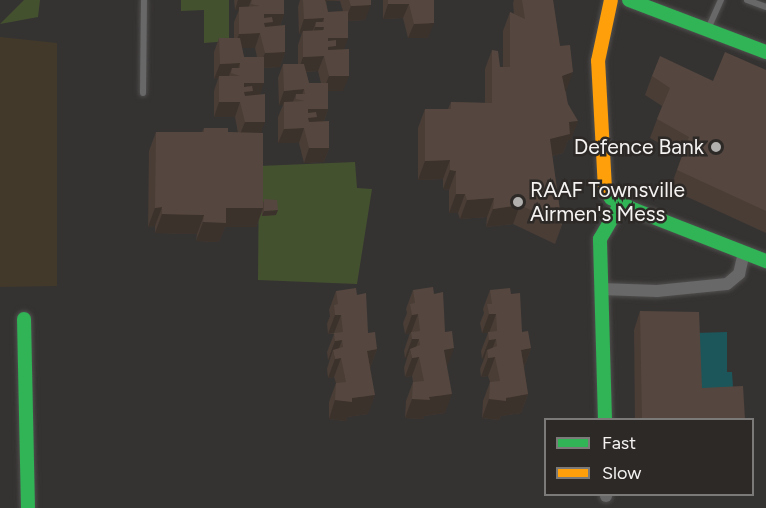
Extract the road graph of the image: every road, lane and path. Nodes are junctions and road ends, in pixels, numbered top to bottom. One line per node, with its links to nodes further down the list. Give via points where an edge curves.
1 (144, 0): 9 (lane)
2 (611, 0): 10 (street, via 598,61 598,153 602,185)
3 (629, 0): 7 (street)
4 (721, 0): 7 (lane)
5 (747, 0): 6 (lane)
6 (766, 7)
7 (708, 30): 8 (street)
8 (766, 52)
9 (143, 93)
10 (621, 202): 11 (street); 13 (street, via 600,239)
11 (744, 253): 12 (street); 13 (street, via 739,274 727,284 657,291)
12 (766, 261)
13 (601, 290): 15 (street)
14 (24, 319): 16 (street)
15 (604, 418)
16 (28, 508)

